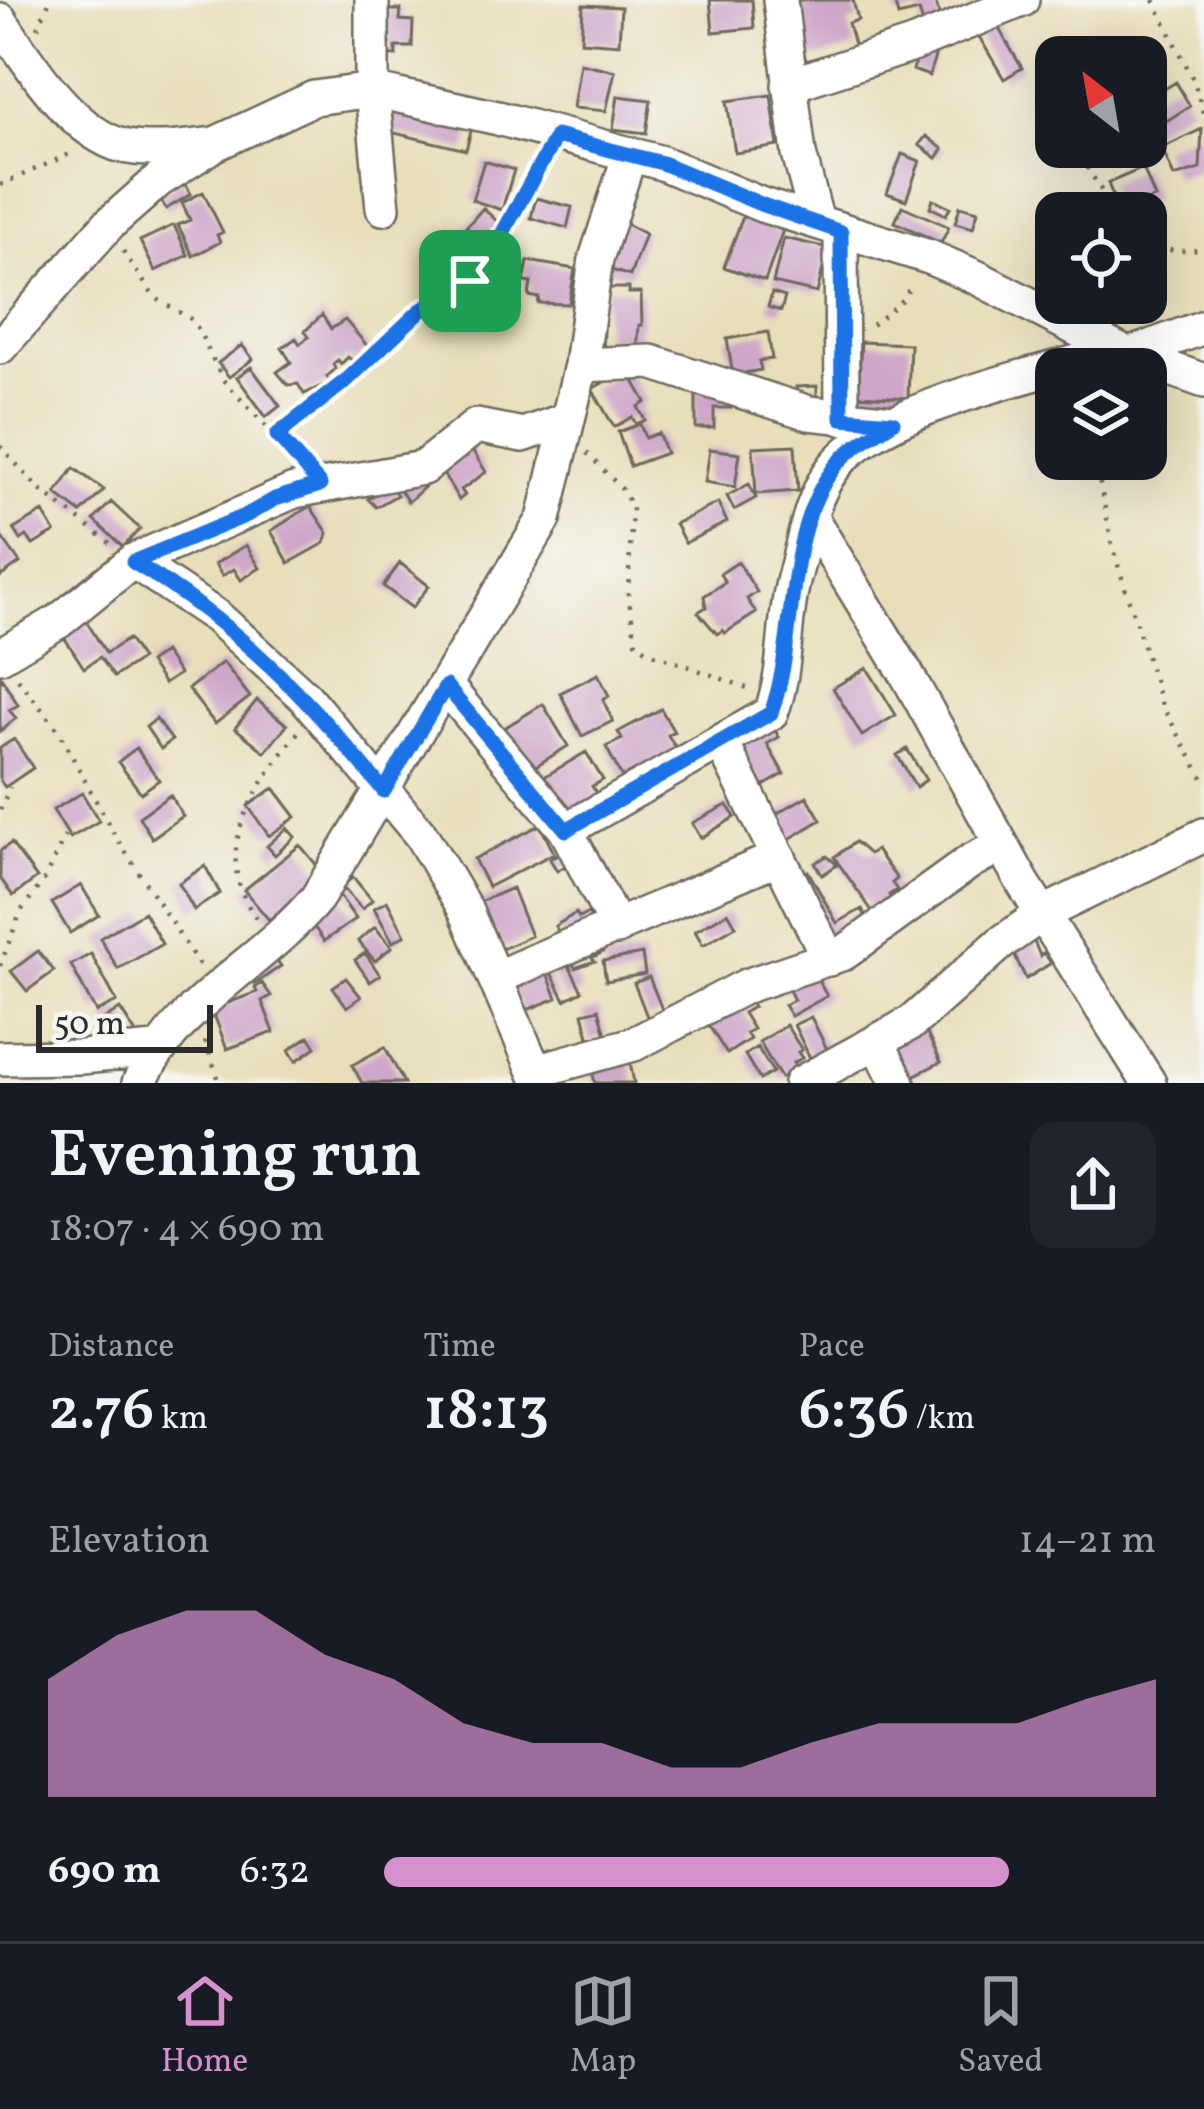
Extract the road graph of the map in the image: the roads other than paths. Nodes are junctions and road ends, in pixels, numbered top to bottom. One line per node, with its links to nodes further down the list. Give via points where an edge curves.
1 (372, 0): 6 (street)
2 (780, 0): 5 (street)
3 (1022, 0): 5 (street)
4 (0, 20): 7 (street, via 58,100 112,142)
5 (789, 85): 10 (street, via 800,154)
6 (372, 90): 7 (street, via 314,98); 8 (street); 9 (street)
7 (215, 144): 12 (street, via 108,225)
8 (630, 154): 10 (street); 15 (street, via 596,259)
9 (383, 208)
10 (829, 227): 13 (street, via 929,257); 19 (street)
11 (1204, 326): 14 (street)
12 (0, 346)
13 (1116, 348)
14 (1136, 348)
15 (581, 365): 19 (street, via 651,362); 21 (street)
16 (1167, 368): 18 (street)
17 (1035, 379): 20 (street)
18 (1204, 381)
19 (842, 418): 20 (street)
20 (893, 422): 22 (street, via 832,470)
21 (567, 426): 23 (street, via 523,435 476,427 423,468 275,499); 25 (street, via 544,519)
22 (811, 518): 26 (street, via 790,591 776,698 769,715); 30 (street)
23 (133, 562): 24 (street); 27 (street, via 217,617 314,707)
24 (0, 656)
25 (446, 686): 27 (street); 28 (street)
26 (722, 743): 28 (street); 31 (street)
27 (384, 791): 35 (street, via 421,835); 37 (street, via 317,898)
28 (566, 830): 33 (street)
29 (1204, 835): 32 (street)
30 (1001, 846): 32 (street); 34 (street)
31 (779, 857): 33 (street); 34 (street)
32 (1044, 913): 36 (street, via 919,1017); 43 (street)
33 (617, 928): 35 (street)
34 (829, 959): 39 (street, via 746,986 634,1044)
35 (496, 978): 39 (street)
36 (877, 1041): 41 (street); 42 (street)
37 (155, 1050): 38 (street); 40 (street)
38 (0, 1058)
39 (538, 1077)
40 (139, 1083)
41 (801, 1083)
42 (898, 1083)
43 (1149, 1083)

